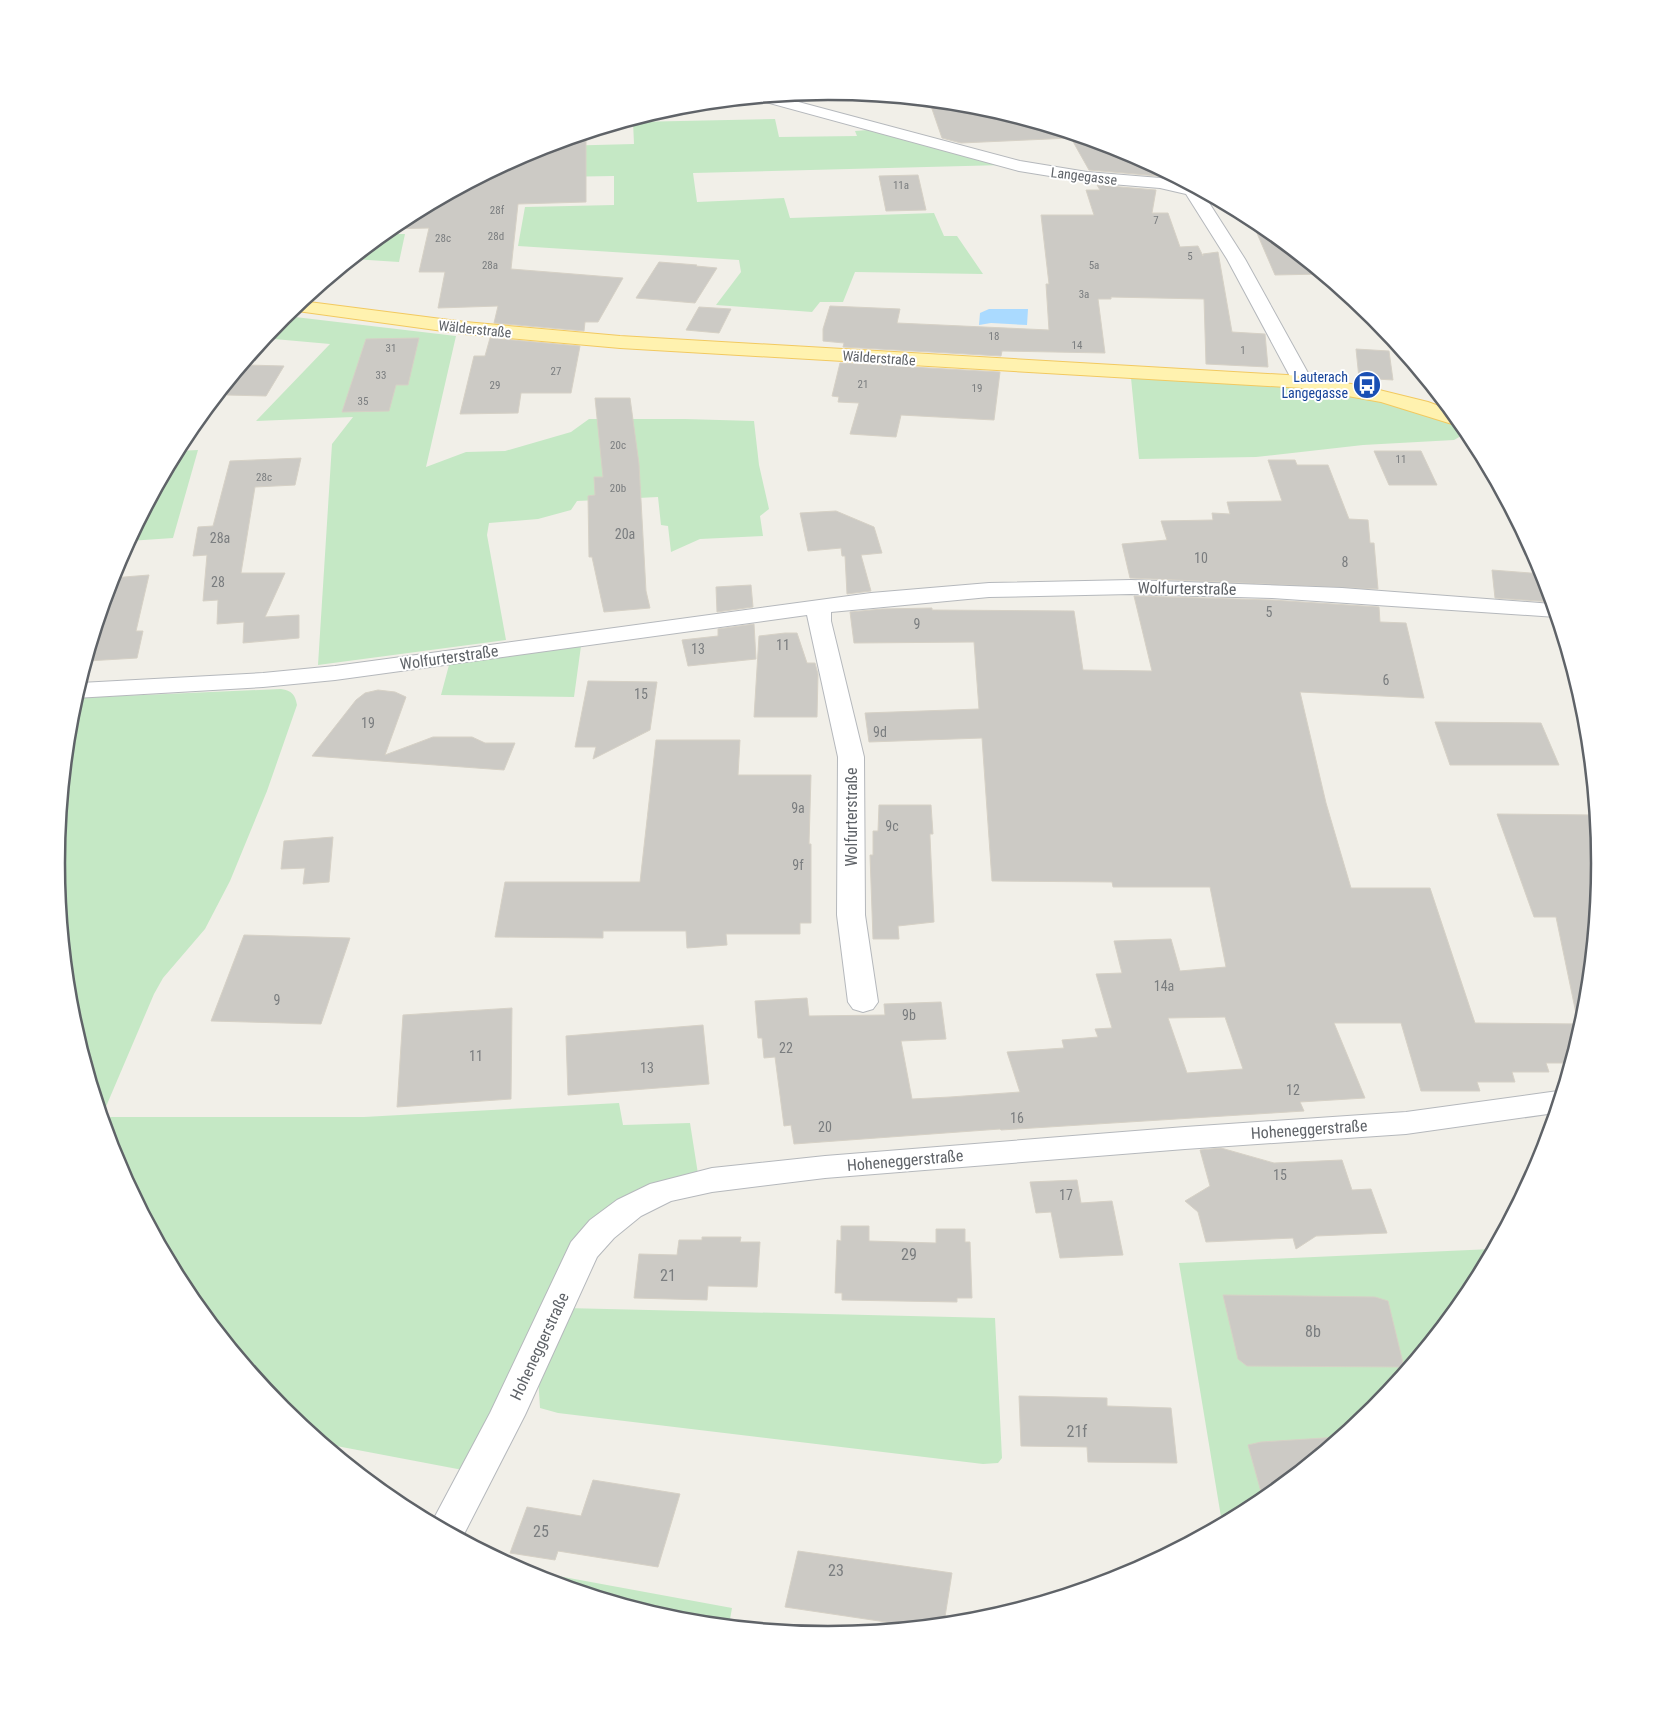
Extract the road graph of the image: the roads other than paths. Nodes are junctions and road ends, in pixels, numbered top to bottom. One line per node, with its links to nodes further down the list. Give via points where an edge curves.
1 (778, 101): 2 (street, Langegasse, via 1027,167)
2 (1181, 187)
3 (1199, 196): 5 (street, Langegasse)
4 (305, 307): 5 (main road, Wälderstraße, via 466,329 576,339)
5 (1303, 382): 6 (main road, Wälderstraße, via 1354,389)
6 (1445, 416)
7 (819, 606): 8 (street, Wolfurterstraße, via 990,590 1118,587 1296,592); 9 (street, Wolfurterstraße, via 335,673); 10 (street, Wolfurterstraße, via 850,757 851,915)
8 (1548, 611)
9 (85, 691)
10 (863, 1002)
11 (1553, 1103): 12 (street, Hoheneggerstraße, via 1406,1123 825,1167 712,1180 662,1192 629,1208 602,1229 583,1250 507,1415)
12 (450, 1525)

